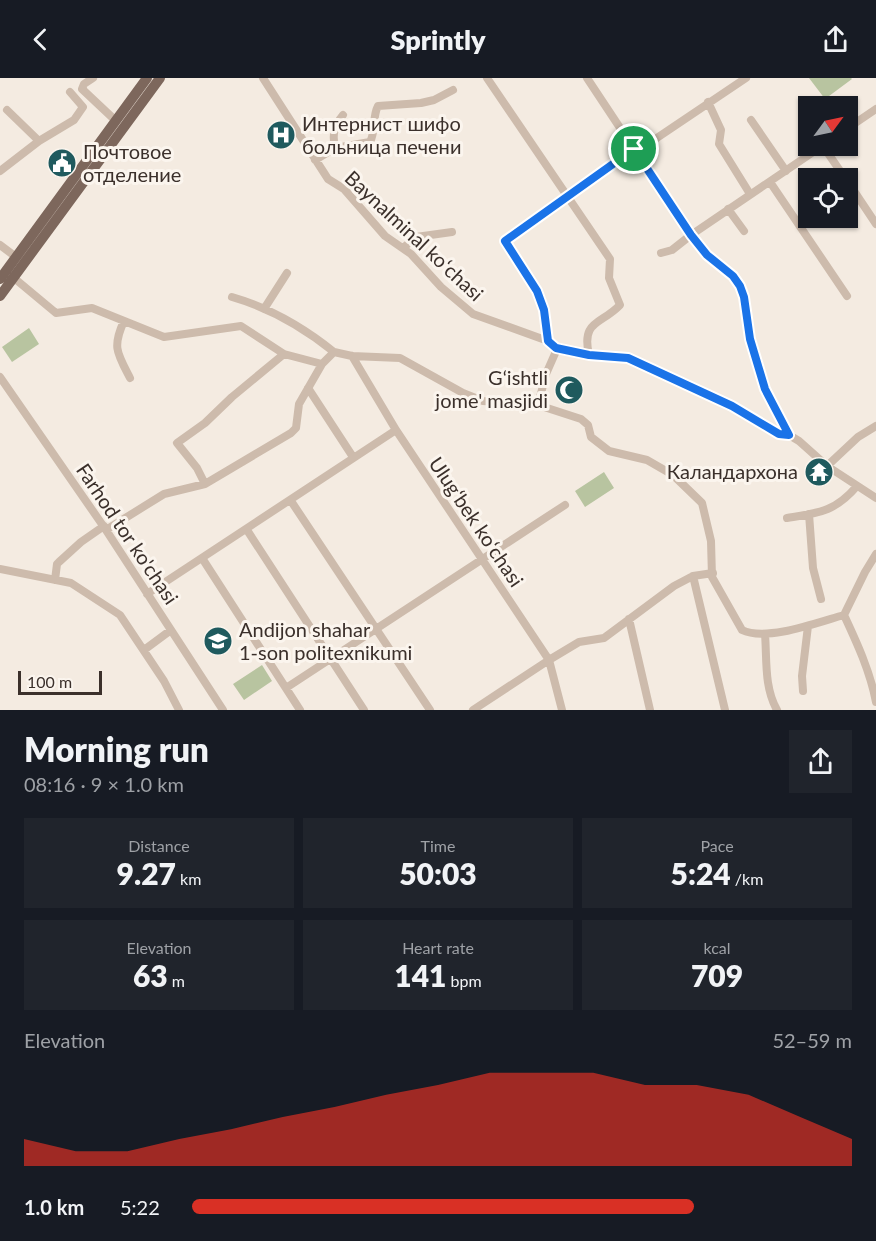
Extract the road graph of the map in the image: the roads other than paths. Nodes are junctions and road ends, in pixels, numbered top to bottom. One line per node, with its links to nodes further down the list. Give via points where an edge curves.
1 (93, 78): 15 (street, via 82,89)
2 (147, 78): 15 (main road)
3 (160, 78): 38 (main road)
4 (263, 78): 21 (street, Baynalminal koʻchasi)
5 (487, 78): 26 (street)
6 (587, 78): 19 (street)
7 (746, 78): 10 (street)
8 (453, 90): 18 (street, via 421,103 378,106 370,142)
9 (70, 92): 17 (street, via 83,107 74,120)
10 (708, 102): 19 (street); 25 (street, via 721,130 719,144)
11 (876, 109): 16 (street)
12 (7, 110): 17 (street)
13 (343, 115): 18 (street, via 332,136)
14 (751, 120): 23 (street)
15 (116, 121): 36 (main road)
16 (858, 121)
17 (39, 141): 22 (street)
18 (335, 148): 21 (street)
19 (635, 150): 26 (street); 32 (street)
20 (808, 156): 23 (street)
21 (315, 160): 34 (street, Baynalminal koʻchasi, via 328,179 344,189 385,236)
22 (0, 171)
23 (786, 171): 24 (street)
24 (770, 182): 25 (street); 41 (street)
25 (750, 194): 28 (street)
26 (567, 197): 45 (street, via 505,241 542,300); 49 (street, via 610,259 609,278 620,304 587,333)
27 (858, 198): 29 (street)
28 (728, 209): 30 (street); 32 (street)
29 (876, 224)
30 (744, 231)
31 (452, 232): 34 (street, via 416,237)
32 (691, 235): 35 (street); 58 (street, via 740,286 765,389)
33 (0, 245): 36 (street)
34 (403, 248): 45 (street, Baynalminal koʻchasi, via 473,314)
35 (661, 253)
36 (16, 257): 39 (main road)
37 (287, 273): 43 (street)
38 (14, 278): 40 (main road); 44 (street, via 57,313 92,308)
39 (0, 279)
40 (0, 296)
41 (847, 296)
42 (232, 297): 43 (street)
43 (264, 309): 47 (street, via 296,324)
44 (124, 321): 48 (street, via 164,337 241,326); 53 (street, via 116,343)
45 (548, 341): 46 (street, Baynalminal koʻchasi)
46 (556, 348): 49 (street, Baynalminal koʻchasi); 55 (street)
47 (334, 352): 50 (street); 51 (street)
48 (284, 354): 51 (street); 61 (street, via 177,443)
49 (589, 355): 58 (street, Baynalminal koʻchasi, via 628,358 732,406 779,434)
50 (352, 356): 55 (street, via 400,358 483,401); 57 (street, Ulugʻbek koʻchasi)
51 (322, 364): 54 (street)
52 (0, 377): 68 (street, Farhod tor ko'chasi)
53 (130, 378)
54 (308, 388): 59 (street); 61 (street, via 291,433)
55 (538, 405): 74 (street, via 581,419 588,425 591,437 609,451 647,460 674,475 702,503)
56 (876, 426): 60 (street, via 858,436)
57 (396, 430): 59 (street); 72 (street, Ulugʻbek koʻchasi)
58 (789, 435): 60 (street, Baynalminal koʻchasi)
59 (353, 457): 64 (street)
60 (827, 466): 62 (street, Baynalminal koʻchasi)
61 (206, 484): 68 (street, via 164,494)
62 (856, 486): 63 (street, Baynalminal koʻchasi); 66 (street, via 827,511)
63 (876, 498)
64 (291, 501): 69 (street); 83 (street)
65 (566, 505): 72 (street)
66 (809, 514): 67 (street); 78 (street, via 813,568)
67 (787, 518)
68 (105, 528): 76 (street, via 81,542 57,564); 77 (street, Farhod tor ko'chasi)
69 (247, 530): 71 (street); 88 (street)
70 (876, 554): 79 (street)
71 (202, 558): 77 (street); 90 (street)
72 (482, 560): 83 (street); 89 (street, Ulugʻbek koʻchasi)
73 (0, 569): 76 (street)
74 (713, 573): 75 (street); 85 (street, via 739,626 747,632)
75 (693, 576): 80 (street); 101 (street)
76 (56, 580): 87 (street, via 83,590 120,615)
77 (147, 594): 84 (street, Farhod tor ko'chasi)
78 (821, 599)
79 (844, 615): 81 (street); 92 (street, via 863,657)
80 (629, 619): 82 (street); 86 (street)
81 (808, 626): 85 (street); 91 (street)
82 (619, 627): 86 (street); 89 (street, via 602,639 579,642)
83 (377, 629): 88 (street); 97 (street)
84 (171, 630): 87 (street); 94 (street, Farhod tor ko'chasi)
85 (765, 634): 102 (street, via 767,681)
86 (634, 636): 100 (street)
87 (144, 650): 93 (street)
88 (331, 659): 90 (street); 96 (street)
89 (549, 660): 98 (street); 99 (street, Ulugʻbek koʻchasi)
90 (286, 688): 95 (street)
91 (803, 691)
92 (876, 702)
93 (178, 710)
94 (223, 710)
95 (300, 710)
96 (364, 710)
97 (430, 710)
98 (472, 710)
99 (562, 710)
100 (650, 710)
101 (725, 710)
102 (777, 710)

